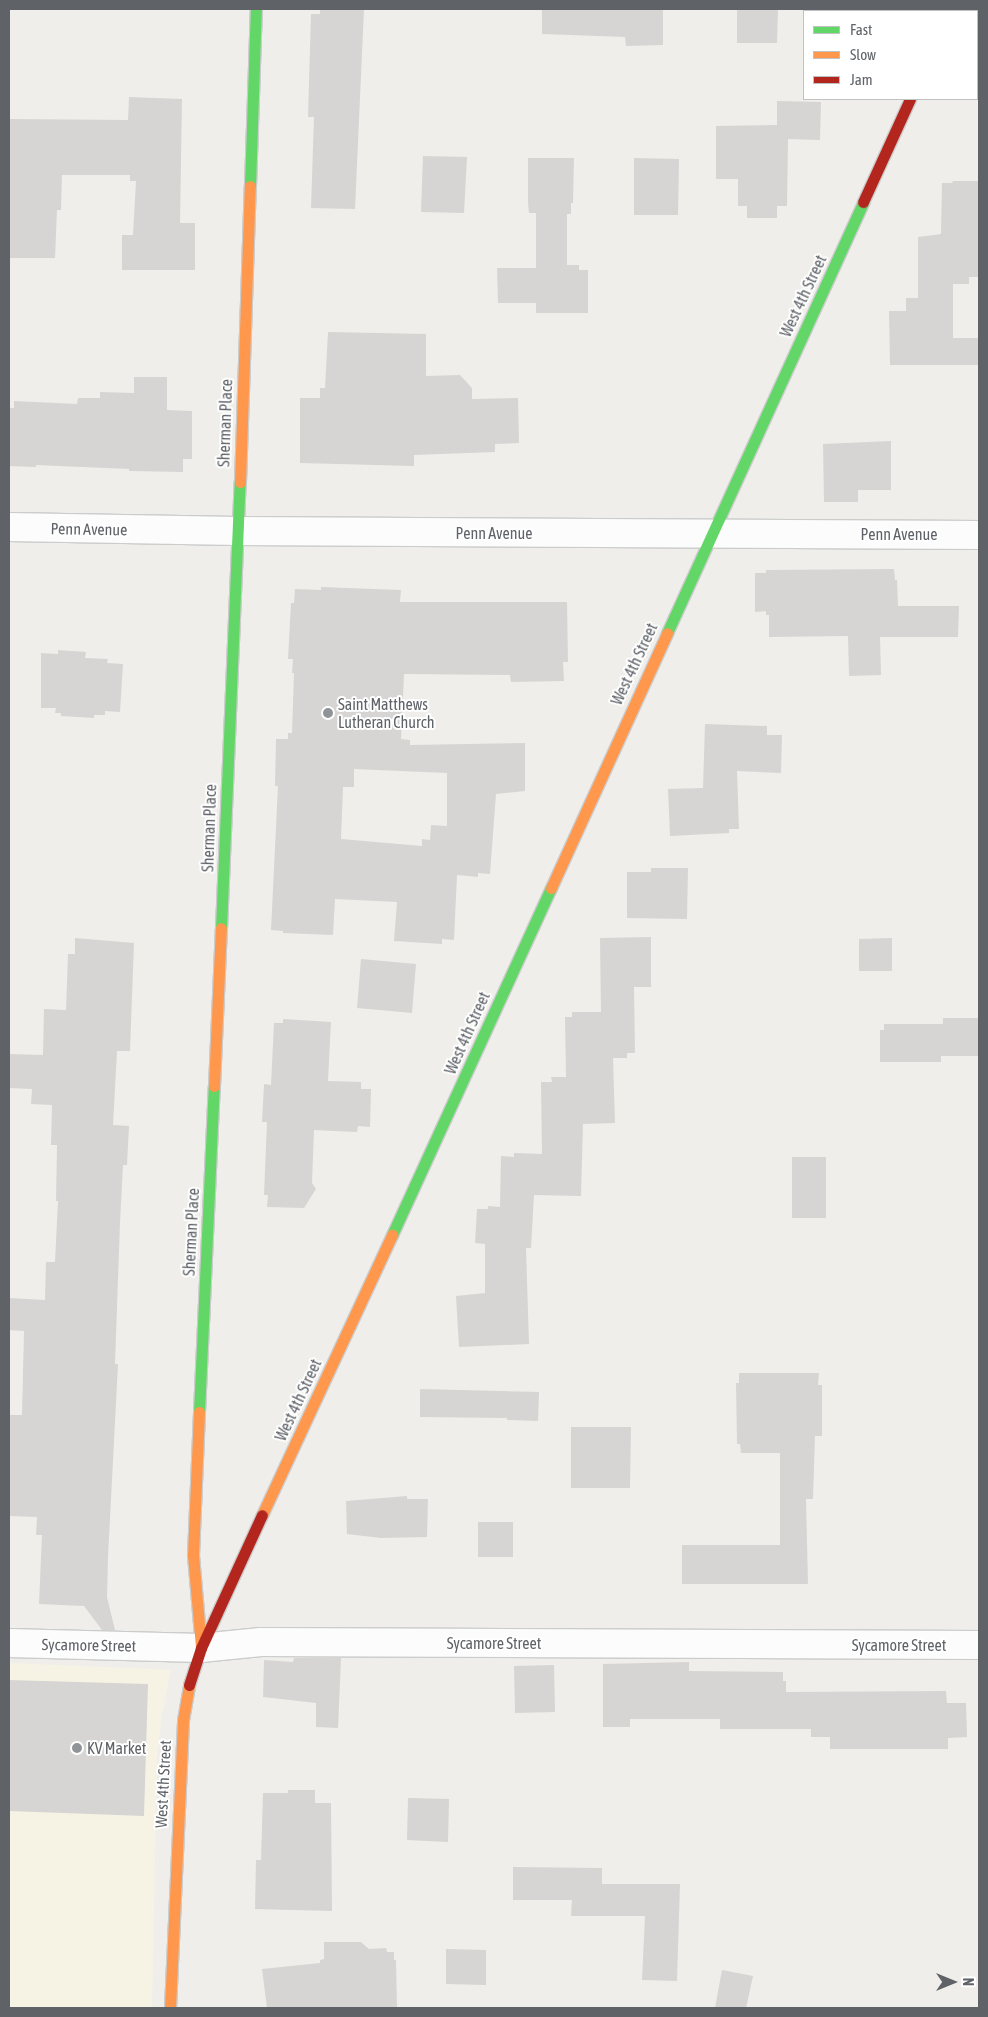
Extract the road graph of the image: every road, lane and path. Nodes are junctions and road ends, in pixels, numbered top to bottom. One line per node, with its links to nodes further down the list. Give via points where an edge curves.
1 (256, 9): 4 (main road, Sherman Place)
2 (910, 100): 5 (main road, West 4th Street)
3 (9, 527): 4 (street, Penn Avenue)
4 (238, 532): 5 (street, Penn Avenue); 9 (main road, Sherman Place, via 193,1555)
5 (711, 535): 6 (street, Penn Avenue); 9 (main road, West 4th Street)
6 (979, 535)
7 (9, 1643): 9 (street, Sycamore Street)
8 (979, 1645): 9 (street, Sycamore Street, via 261,1642)
9 (201, 1648): 10 (main road, West 4th Street, via 189,1683 183,1720)
10 (170, 2008)

